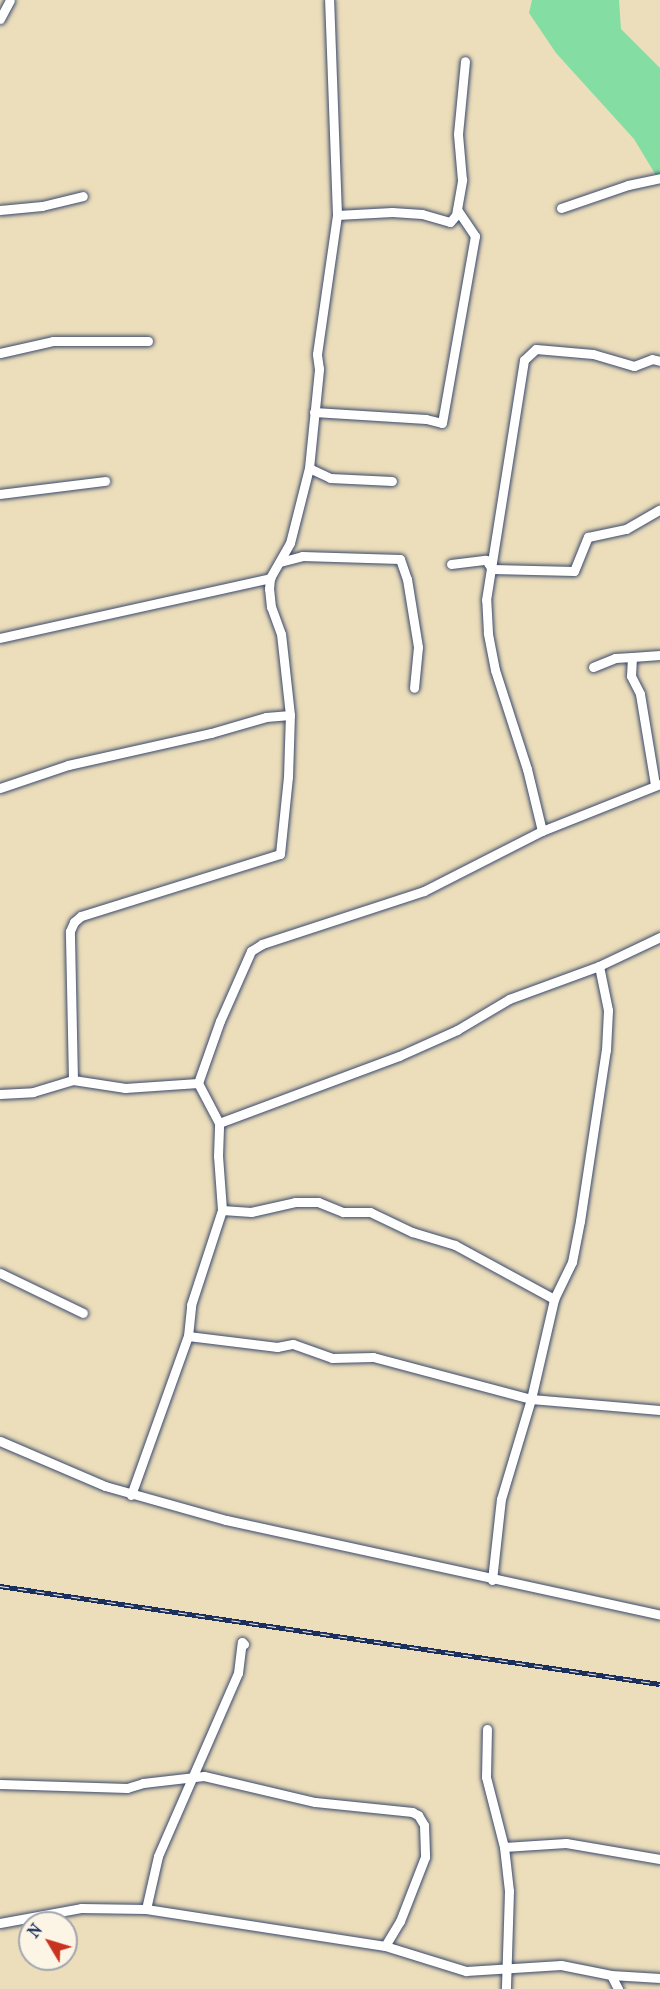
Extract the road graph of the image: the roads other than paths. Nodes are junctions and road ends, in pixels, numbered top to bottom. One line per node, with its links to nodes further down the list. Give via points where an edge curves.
1 (10, 0): 3 (street)
2 (329, 0): 10 (street)
3 (0, 19)
4 (465, 61): 8 (street, via 458,134 462,180)
5 (660, 178): 7 (street)
6 (83, 196): 9 (street, via 42,206)
7 (561, 208)
8 (457, 209): 10 (street, via 450,222 422,214 392,212); 14 (street, via 475,236 442,423)
9 (0, 210)
10 (337, 215): 14 (street, via 317,354)
11 (148, 341): 12 (street, via 53,341)
12 (0, 353)
13 (660, 361): 22 (street, via 652,359 634,366 593,354 536,349 529,353 524,360)
14 (314, 412): 15 (street)
15 (309, 468): 17 (street, via 330,478); 20 (street, via 290,543)
16 (105, 481): 18 (street)
17 (392, 481)
18 (0, 494)
19 (660, 509): 22 (street, via 626,529 588,537 573,571)
20 (280, 562): 23 (street); 28 (street, via 302,556 400,559 418,647)
21 (451, 564): 22 (street, via 486,560)
22 (492, 570): 32 (street, via 486,600 495,670)
23 (270, 578): 24 (street); 29 (street, via 271,607 281,634)
24 (0, 638)
25 (660, 655): 26 (street)
26 (632, 657): 27 (street, via 615,658); 30 (street, via 631,676 640,694)
27 (593, 667)
28 (414, 688)
29 (290, 715): 31 (street, via 266,717 68,765); 35 (street, via 280,854 81,916 74,922 70,931)
30 (657, 784): 32 (street)
31 (0, 788)
32 (542, 831): 36 (street, via 424,891 262,944 251,951)
33 (660, 937): 34 (street)
34 (599, 966): 38 (street, via 509,999 457,1030 362,1071); 41 (street, via 608,1010 606,1050 572,1262)
35 (73, 1080): 36 (street, via 125,1088); 37 (street, via 33,1092)
36 (198, 1083): 38 (street)
37 (0, 1094)
38 (219, 1123): 39 (street)
39 (222, 1210): 41 (street, via 251,1212 295,1202 318,1202 343,1212 370,1212 412,1232 455,1245); 43 (street, via 191,1305)
40 (0, 1273): 42 (street)
41 (554, 1299): 44 (street)
42 (84, 1313)
43 (188, 1336): 44 (street, via 277,1347 293,1344 332,1358 373,1357); 47 (street)
44 (531, 1399): 45 (street); 48 (street, via 501,1499)
45 (660, 1410)
46 (0, 1442): 47 (street)
47 (131, 1495): 48 (street)
48 (492, 1580): 49 (street)
49 (660, 1615)
50 (244, 1644): 52 (street, via 238,1673)
51 (487, 1729): 54 (street, via 486,1777)
52 (193, 1775): 53 (street, via 127,1788); 56 (street, via 158,1856); 58 (street, via 216,1777 315,1802 366,1805 418,1815 424,1825 425,1857 400,1921)
53 (0, 1784)
54 (504, 1847): 55 (street, via 566,1843); 59 (street, via 509,1891)
55 (660, 1859)
56 (146, 1909): 57 (street, via 81,1908); 58 (street)
57 (0, 1923)
58 (385, 1946): 59 (street, via 466,1971)
59 (507, 1970): 60 (street, via 561,1965); 62 (street)
60 (611, 1976): 61 (street); 63 (street)
61 (660, 1978)
62 (506, 1989)
63 (618, 1989)

